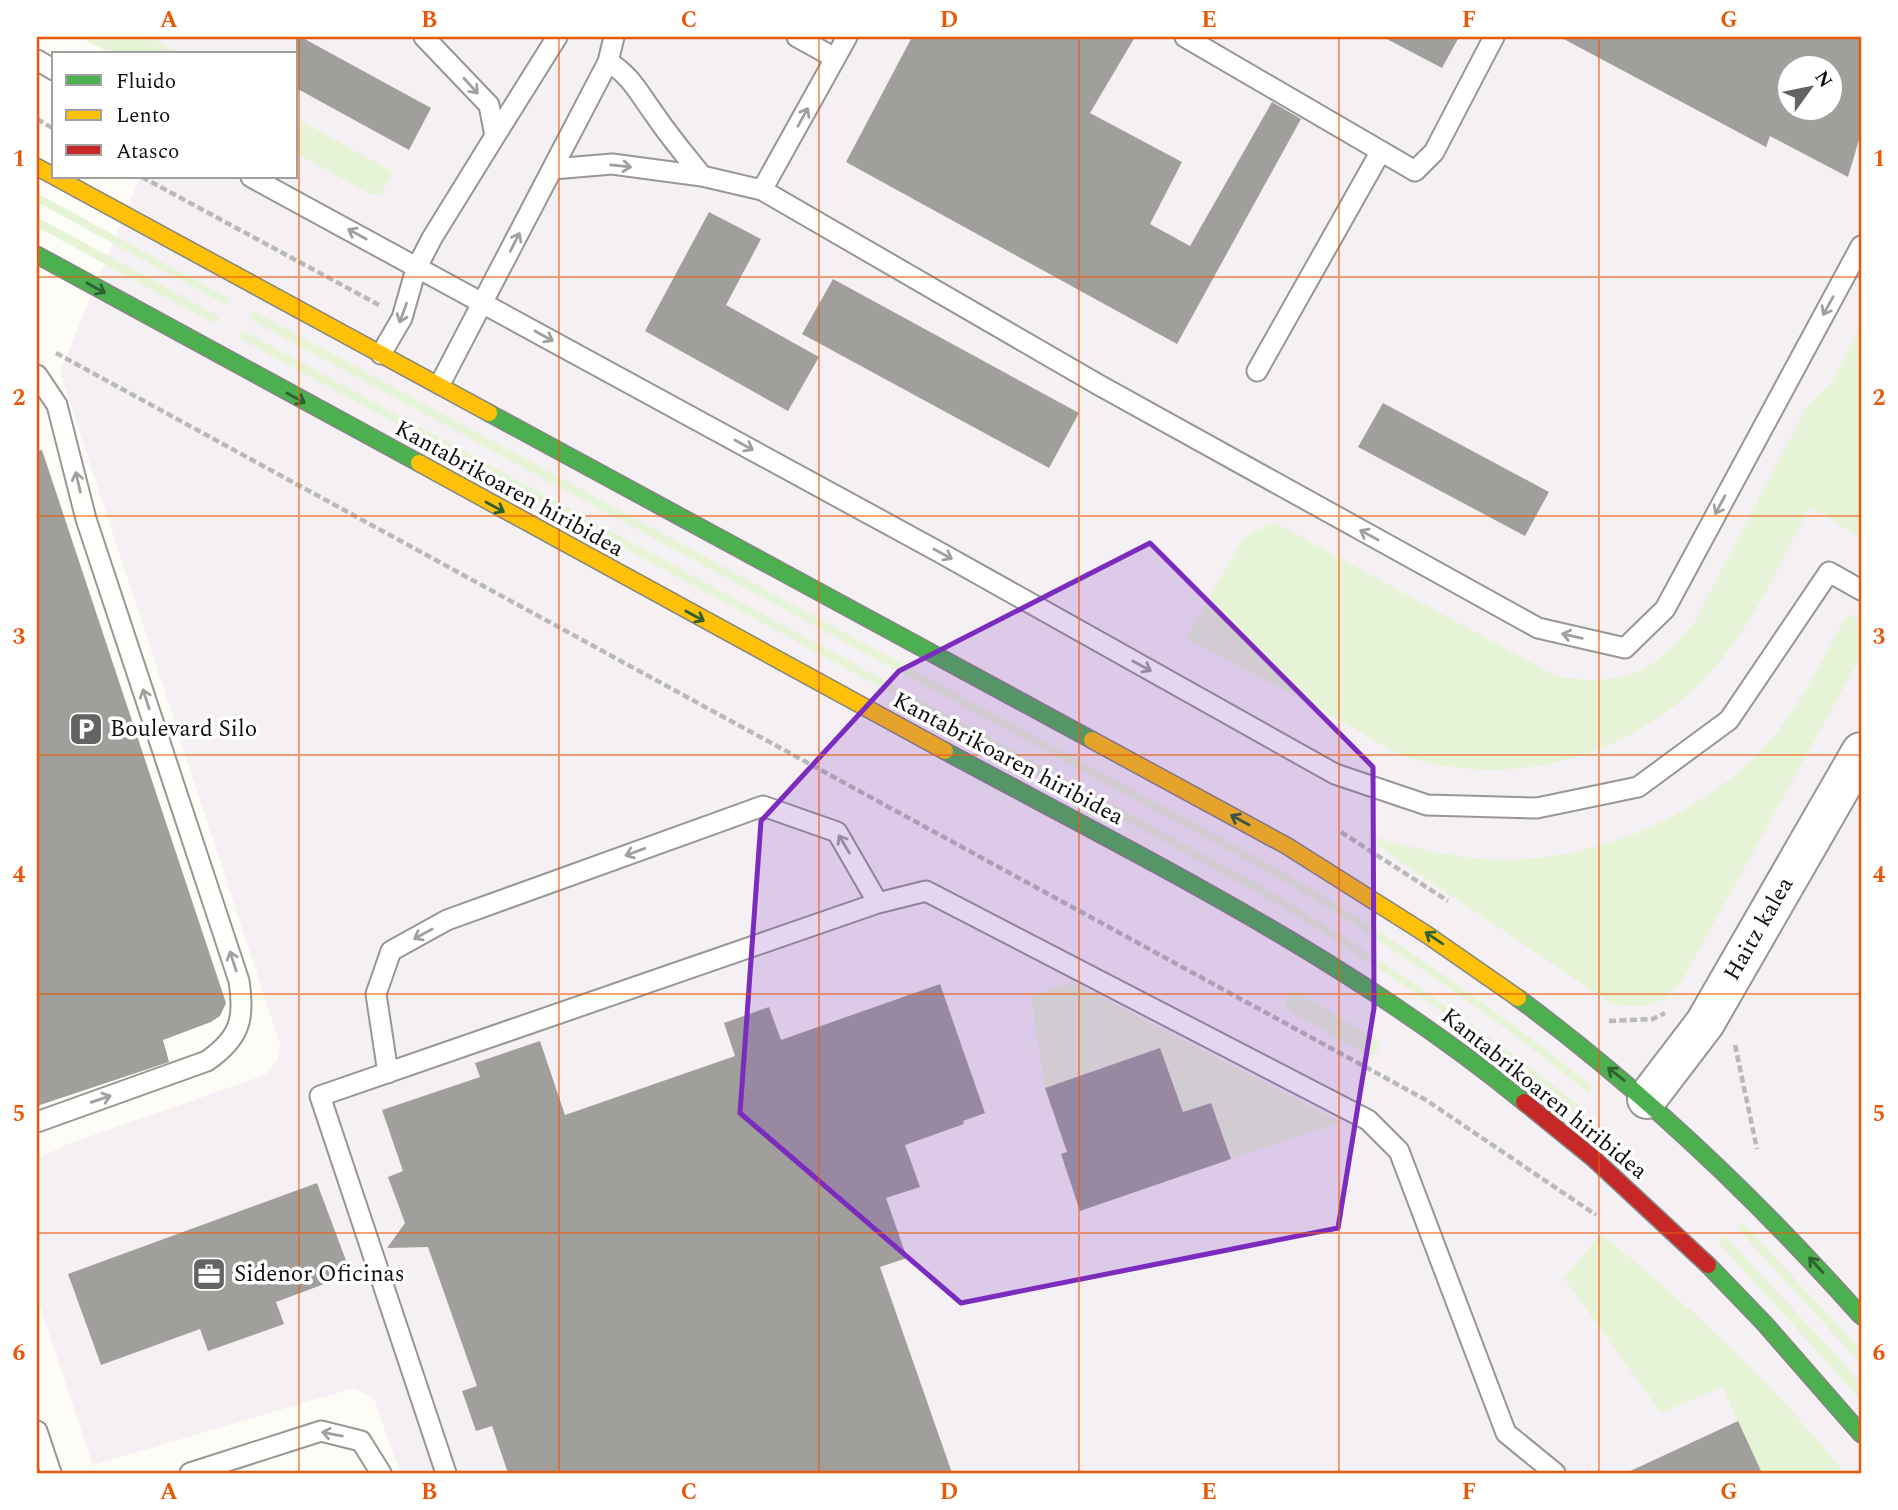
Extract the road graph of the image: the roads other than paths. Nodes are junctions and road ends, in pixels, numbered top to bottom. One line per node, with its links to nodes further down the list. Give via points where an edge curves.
1 (424, 37): 10 (lane, one-way to 10, via 489,105)
2 (557, 37): 10 (lane)
3 (614, 37): 9 (lane)
4 (797, 37): 8 (lane)
5 (846, 37): 8 (lane)
6 (1185, 37): 11 (lane)
7 (1494, 37): 11 (lane, via 1434,152 1415,171)
8 (835, 58): 16 (lane, one-way to 8)
9 (608, 62): 12 (lane); 13 (lane, via 641,92)
10 (495, 136): 19 (lane)
11 (1381, 151): 22 (lane)
12 (553, 169): 13 (lane, one-way to 13, via 612,164); 20 (lane, one-way to 12)
13 (702, 176): 16 (lane)
14 (57, 178): 21 (main road)
15 (253, 178): 19 (lane, one-way to 15)
16 (762, 190): 17 (lane, one-way to 16, via 1665,609 1625,648 1538,628 1098,385)
17 (1861, 246)
18 (37, 255): 33 (main road, Kantabrikoaren hiribidea, one-way to 33, via 1241,912 1373,991 1472,1060 1661,1219 1764,1323)
19 (416, 269): 20 (lane); 21 (lane, one-way to 21, via 402,318)
20 (484, 303): 24 (lane); 25 (lane, one-way to 25, via 1335,774 1427,805 1537,808 1638,787 1729,720 1829,572)
21 (381, 354): 24 (main road)
22 (1257, 371)
23 (37, 375): 30 (lane, one-way to 23, via 207,1061 226,1048 243,1010 239,981 86,519 57,405)
24 (440, 384): 29 (main road, one-way to 24, via 1516,995 1287,846)
25 (1861, 590)
26 (1861, 752): 29 (street, Haitz kalea, via 1705,1023)
27 (878, 903): 28 (lane); 28 (lane, one-way to 28, via 837,832 763,806 447,920 391,951 376,995); 38 (lane, via 926,891 1368,1120 1399,1151 1506,1433)
28 (387, 1073): 37 (lane, via 320,1096)
29 (1647, 1099): 31 (main road, one-way to 29, via 1767,1214)
30 (37, 1122)
31 (1861, 1316)
32 (37, 1431): 35 (lane)
33 (1861, 1434)
34 (376, 1472): 36 (lane, one-way to 36, via 361,1441 321,1432)
35 (51, 1473)
36 (190, 1473)
37 (446, 1473)
38 (1555, 1473)

